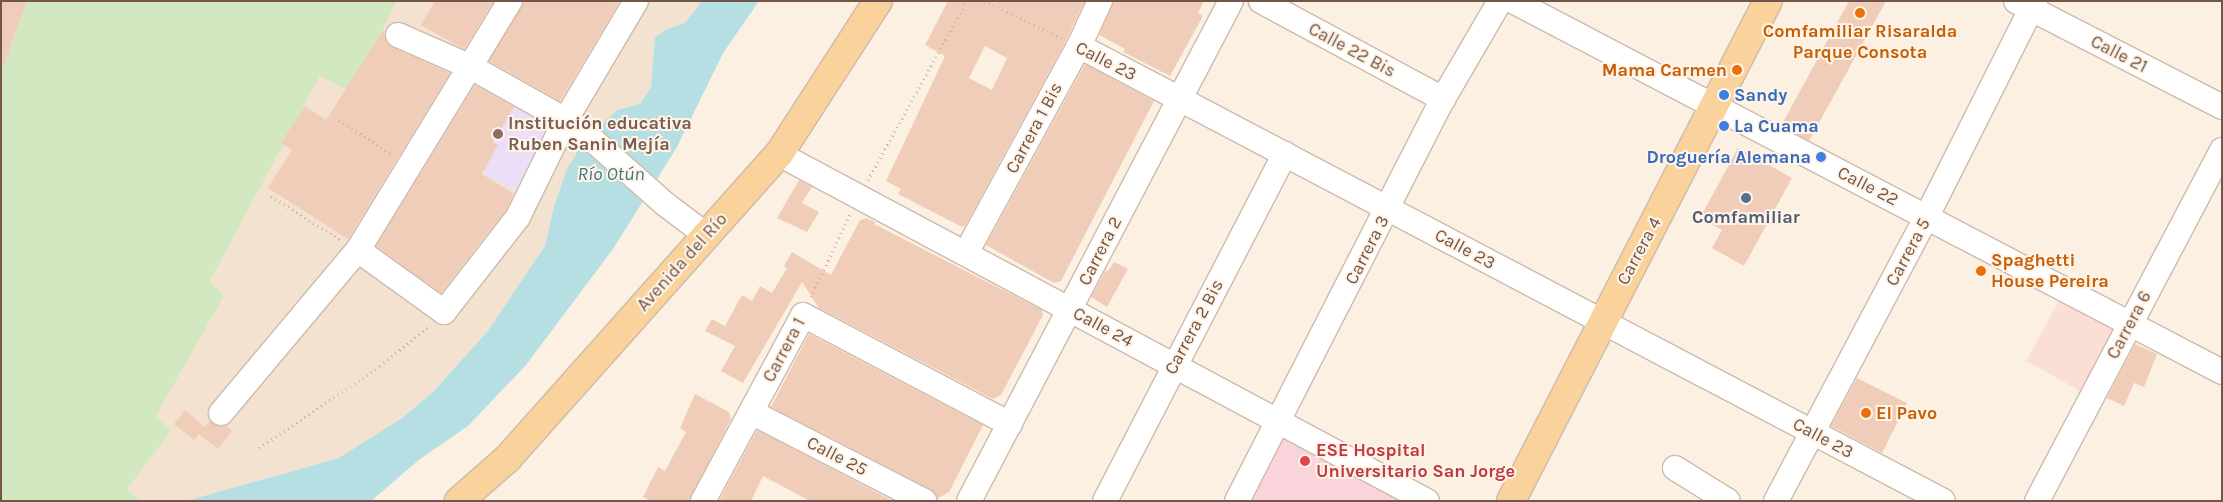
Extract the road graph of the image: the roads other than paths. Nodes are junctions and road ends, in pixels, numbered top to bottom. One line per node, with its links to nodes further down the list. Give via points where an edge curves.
1 (510, 1): 13 (street)
2 (636, 1): 18 (street)
3 (878, 1): 20 (main road, Avenida del Río)
4 (1100, 1): 12 (street, Carrera 1 Bis)
5 (1232, 1): 14 (street, Carrera 2)
6 (1261, 1): 15 (street, Calle 22 Bis)
7 (1500, 1): 15 (street, Carrera 3)
8 (1513, 1): 16 (street, Calle 22)
9 (1768, 1): 16 (main road, Carrera 4)
10 (2027, 4): 17 (street, Calle 21); 23 (street, Carrera 5)
11 (398, 35): 13 (street)
12 (1079, 46): 14 (street, Calle 23); 26 (street, Carrera 1 Bis)
13 (470, 67): 18 (street); 25 (street)
14 (1179, 99): 21 (street, Calle 23); 27 (street, Carrera 2)
15 (1443, 99): 22 (street, Carrera 3)
16 (1713, 107): 23 (street, Calle 22); 28 (main road, Carrera 4)
17 (2222, 107)
18 (572, 123): 24 (street, via 665,204); 25 (street, via 518,217 444,312)
19 (2222, 150): 29 (street, Carrera 6)
20 (779, 154): 24 (main road, Avenida del Río); 26 (street, Calle 24)
21 (1284, 154): 22 (street, Calle 23); 30 (street, Carrera 2 Bis)
22 (1388, 209): 28 (street, Calle 23); 34 (street, Carrera 3)
23 (1927, 216): 29 (street, Calle 22); 36 (street, Carrera 5)
24 (706, 235): 38 (main road, Avenida del Río, via 507,459)
25 (358, 250): 33 (street)
26 (966, 254): 27 (street, Calle 24)
27 (1070, 309): 30 (street, Calle 24); 35 (street, Carrera 2)
28 (1602, 321): 36 (street, Calle 23); 45 (main road, Carrera 4)
29 (2130, 324): 31 (street, Calle 22); 49 (street, Carrera 6)
30 (1174, 365): 34 (street, Calle 24); 42 (street, Carrera 2 Bis)
31 (2222, 372)
32 (751, 412): 35 (street, Carrera 1, via 803,315); 39 (street, Carrera 1); 40 (street, Calle 25)
33 (221, 413)
34 (1279, 420): 43 (street, Carrera 3); 44 (street, Calle 24)
35 (1010, 424): 41 (street, Carrera 2)
36 (1813, 432): 47 (street, Carrera 5); 48 (street, Calle 23)
37 (1675, 468): 46 (street)
38 (459, 501)
39 (704, 501)
40 (924, 501)
41 (969, 501)
42 (1105, 501)
43 (1237, 501)
44 (1427, 501)
45 (1511, 501)
46 (1728, 501)
47 (1776, 501)
48 (1944, 501)
49 (2037, 501)

